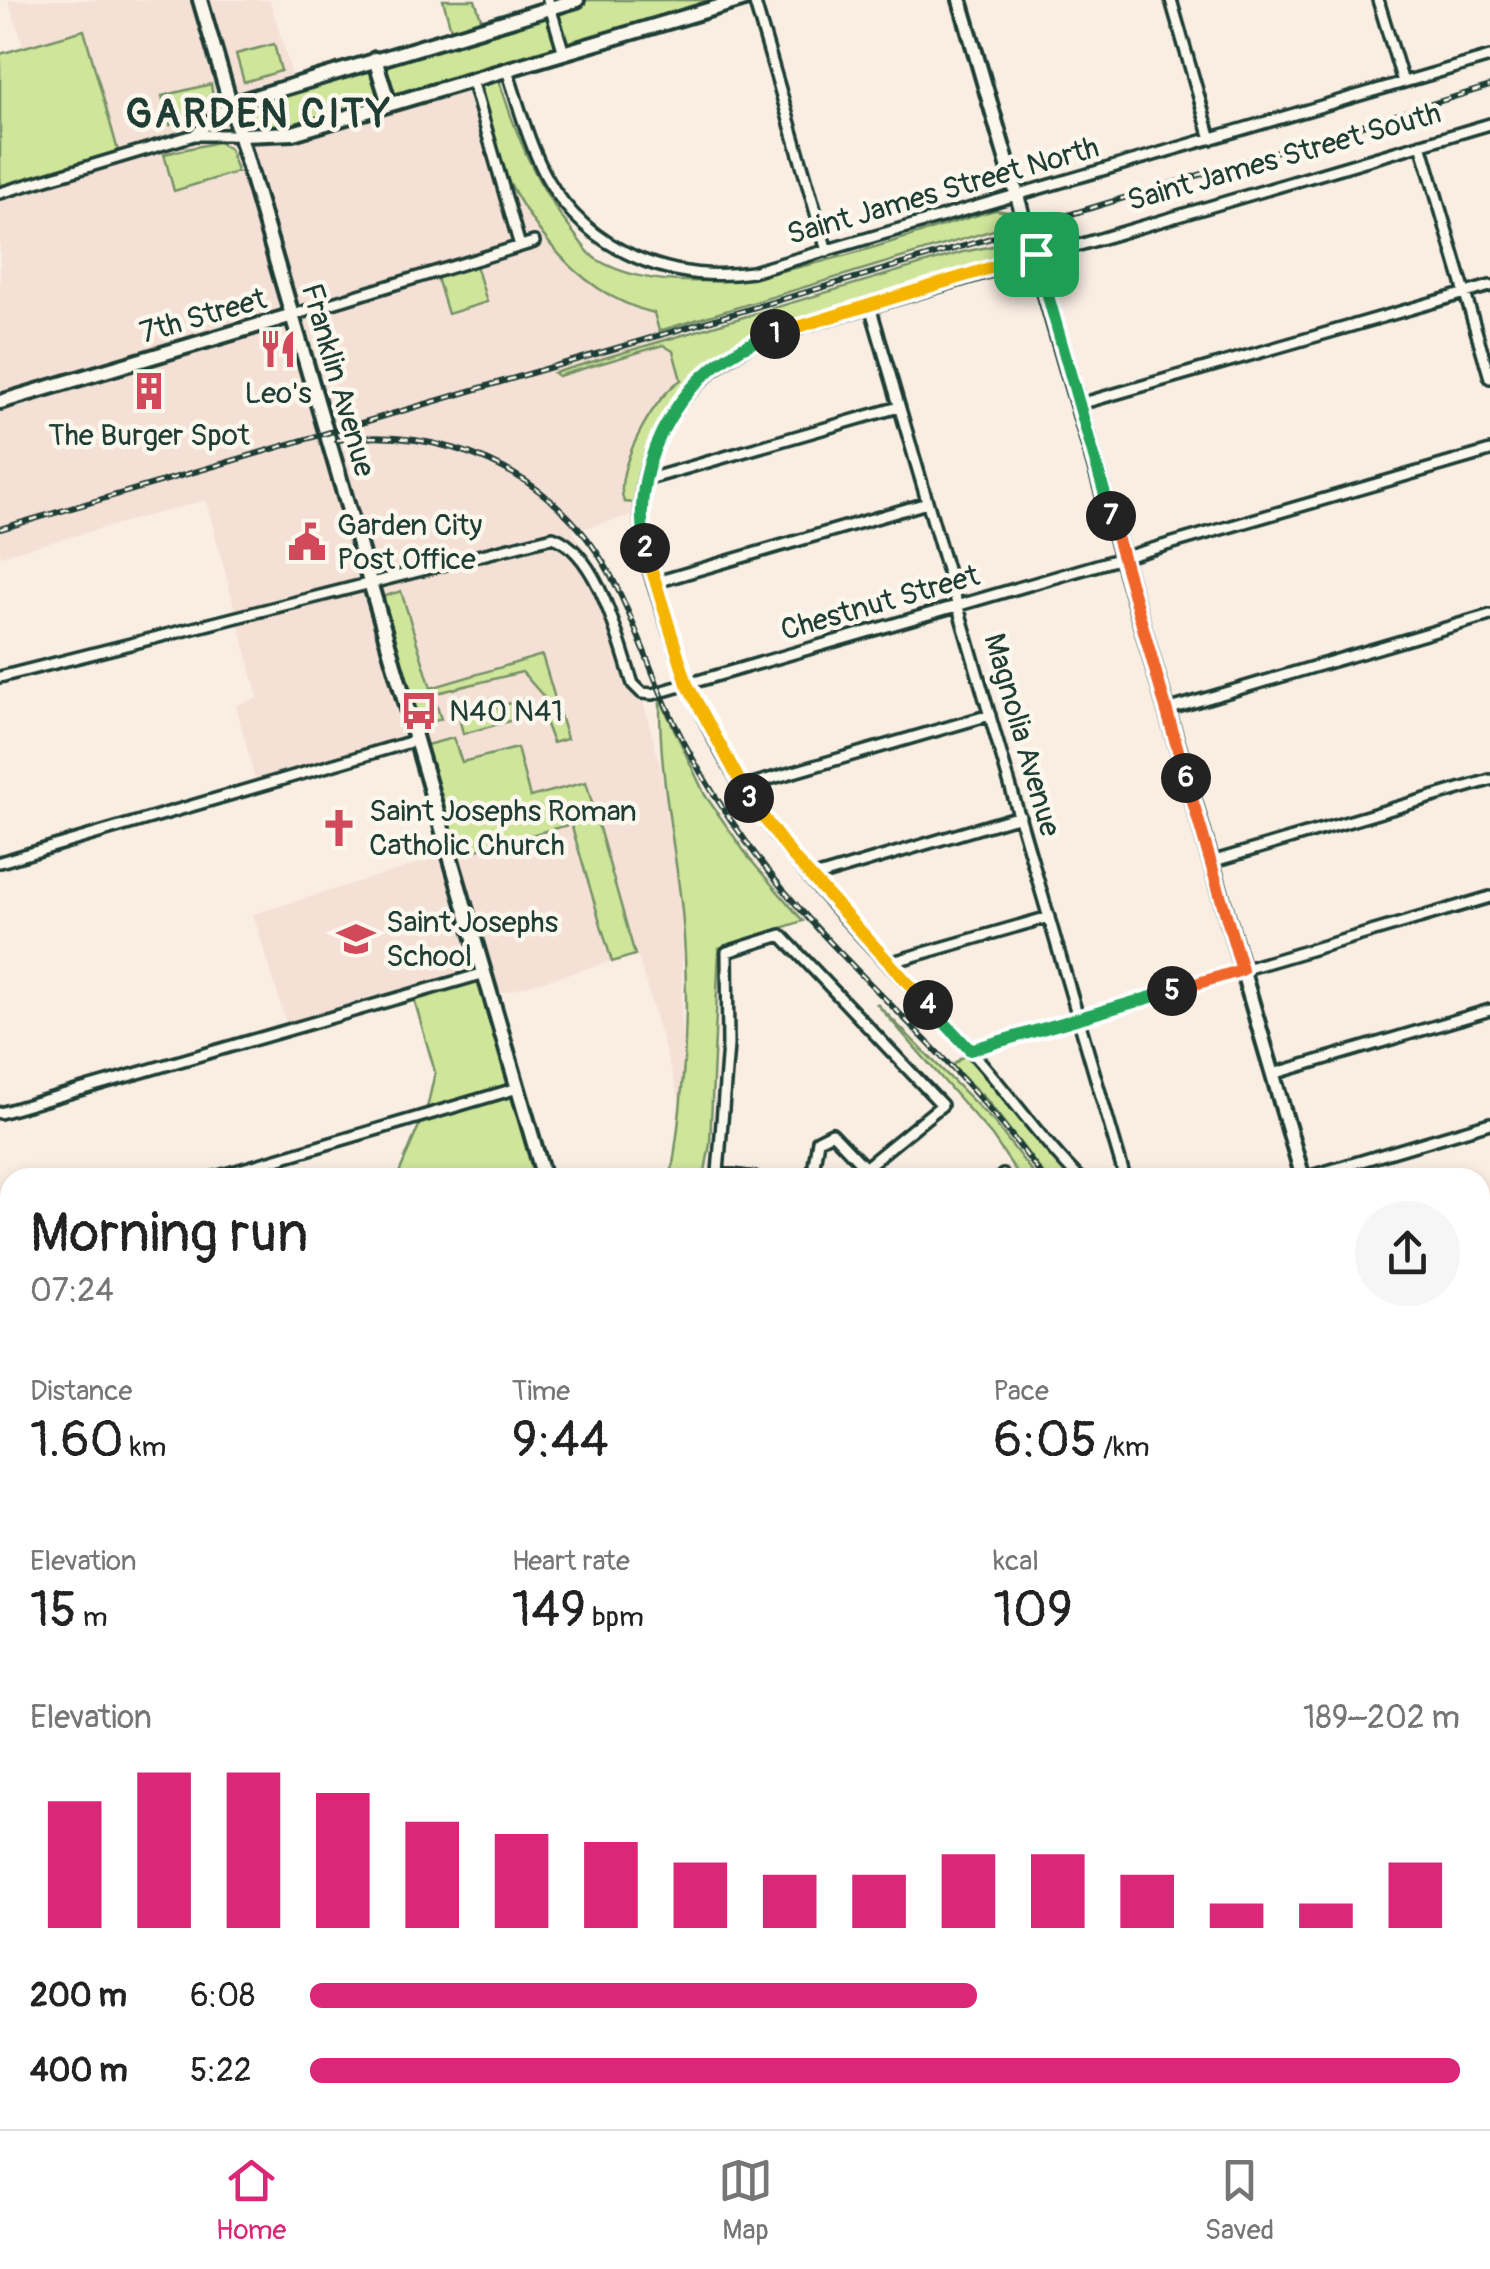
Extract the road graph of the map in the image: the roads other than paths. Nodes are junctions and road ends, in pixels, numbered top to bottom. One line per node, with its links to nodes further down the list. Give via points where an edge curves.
1 (200, 0): 15 (main road, Franklin Avenue)
2 (576, 0): 8 (main road)
3 (742, 0): 9 (main road)
4 (754, 0): 26 (street)
5 (960, 0): 23 (main road)
6 (1171, 0): 20 (street)
7 (1378, 0): 14 (street)
8 (549, 4): 9 (street); 11 (main road)
9 (564, 52): 12 (main road)
10 (1490, 57): 14 (street, Saint James Street North)
11 (375, 59): 15 (main road); 16 (main road)
12 (507, 70): 13 (main road); 26 (street, Saint James Street North, via 548,180 585,225 616,248 664,268 710,276)
13 (472, 80): 16 (main road); 25 (street)
14 (1403, 82): 20 (street, Saint James Street North)
15 (231, 104): 18 (street); 19 (main road, Franklin Avenue)
16 (389, 104): 19 (main road, via 293,132)
17 (1490, 124): 21 (street, Saint James Street South)
18 (194, 135): 19 (street); 22 (street)
19 (240, 135): 31 (main road, Franklin Avenue)
20 (1211, 139): 23 (street, Saint James Street North)
21 (1421, 144): 27 (street, Saint James Street South); 29 (street)
22 (0, 193)
23 (1018, 194): 26 (street, Saint James Street North); 27 (main road)
24 (534, 242): 25 (street, 7th Street)
25 (520, 246): 31 (street, 7th Street)
26 (827, 251)
27 (1036, 254): 30 (street, Saint James Street South); 34 (main road)
28 (1490, 286): 29 (street)
29 (1465, 293): 32 (street); 34 (street)
30 (870, 306): 35 (street, Magnolia Avenue); 37 (street, Saint James Street South, via 764,338 716,365 668,419)
31 (293, 315): 33 (main road, 7th Street); 40 (main road, Franklin Avenue)
32 (1490, 378)
33 (0, 402)
34 (1080, 404): 39 (main road)
35 (899, 407): 37 (street); 38 (street, Magnolia Avenue)
36 (1490, 450): 39 (street, Chestnut Street)
37 (645, 480): 41 (street, Saint James Street South, via 642,534)
38 (927, 503): 41 (street); 42 (street, Magnolia Avenue)
39 (1122, 558): 42 (street, Chestnut Street); 46 (main road)
40 (371, 583): 44 (street); 45 (street, Chestnut Street, via 555,537 602,595 635,688 646,694); 48 (main road, Franklin Avenue)
41 (653, 583): 45 (street, Saint James Street South)
42 (958, 607): 45 (street, Chestnut Street); 47 (street, Magnolia Avenue)
43 (1490, 615): 46 (street)
44 (0, 676)
45 (687, 684): 50 (street, Saint James Street South)
46 (1167, 710): 53 (main road)
47 (990, 715): 50 (street); 51 (street, Magnolia Avenue)
48 (417, 740): 52 (street); 59 (main road, Franklin Avenue)
49 (1490, 780): 53 (street)
50 (742, 787): 54 (street, Saint James Street South)
51 (1020, 816): 54 (street); 56 (street, Magnolia Avenue)
52 (0, 862)
53 (1211, 862): 58 (main road)
54 (812, 878): 57 (street, Saint James Street South)
55 (1490, 897): 58 (street)
56 (1049, 917): 57 (street); 61 (street, Magnolia Avenue)
57 (889, 964): 62 (street, Saint James Street South)
58 (1242, 970): 61 (street); 63 (main road)
59 (485, 973): 64 (main road, Franklin Avenue); 65 (street)
60 (1490, 1010): 63 (street)
61 (1079, 1018): 62 (street); 74 (street, Magnolia Avenue)
62 (970, 1050): 73 (street, Saint James Street South)
63 (1273, 1074): 75 (main road)
64 (518, 1088): 68 (street); 69 (main road, Franklin Avenue)
65 (0, 1112)
66 (1490, 1123): 76 (street)
67 (866, 1166): 70 (street, via 942,1105 781,935 727,952); 71 (street, via 837,1136 823,1135); 72 (street)
68 (246, 1168)
69 (541, 1168)
70 (718, 1168)
71 (815, 1168)
72 (860, 1168)
73 (1070, 1168)
74 (1122, 1168)
75 (1301, 1168)
76 (1338, 1168)

